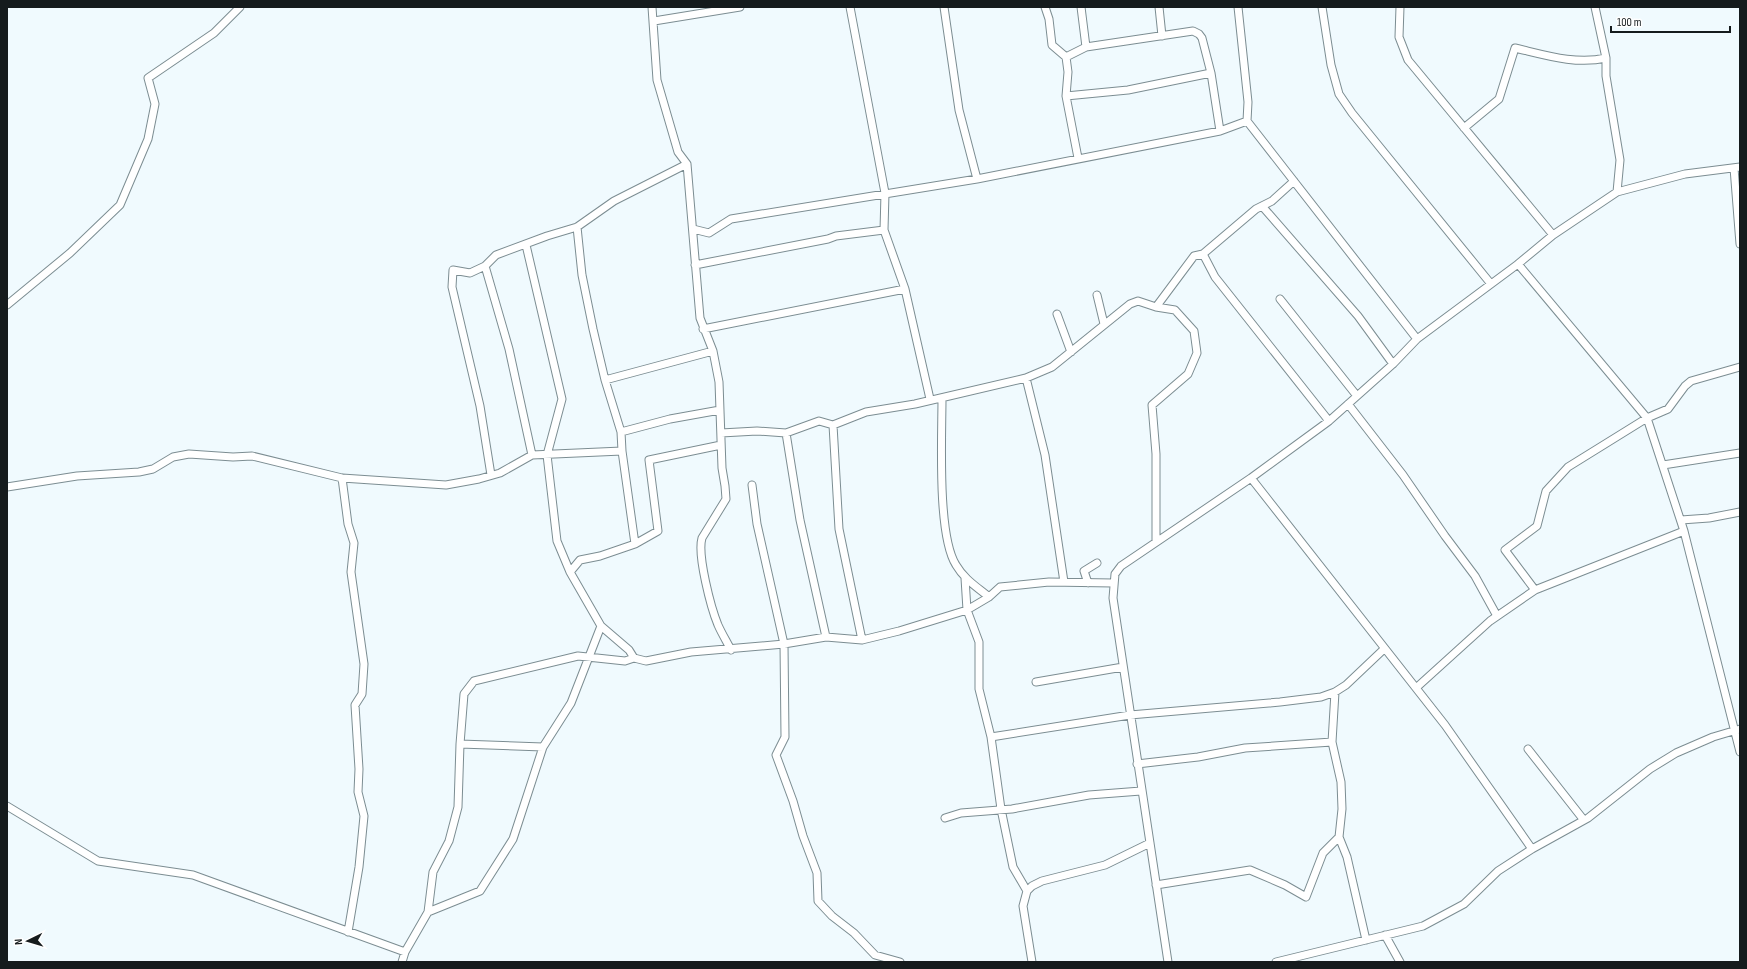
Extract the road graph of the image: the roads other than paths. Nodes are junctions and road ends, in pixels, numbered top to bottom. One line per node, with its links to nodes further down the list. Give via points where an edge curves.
1 (240, 7): 45 (street, via 214,33 148,78 155,104 148,139 120,205 70,253)
2 (652, 7): 13 (street)
3 (740, 7): 13 (street)
4 (850, 7): 29 (street)
5 (944, 7): 26 (street, via 959,110)
6 (1045, 7): 16 (street, via 1052,45)
7 (1081, 7): 15 (street)
8 (1159, 7): 14 (street)
9 (1238, 7): 20 (street, via 1248,102)
10 (1322, 7): 41 (street, via 1331,65 1339,94)
11 (1400, 7): 21 (street, via 1399,37 1408,60)
12 (1595, 7): 17 (street)
13 (654, 21): 24 (street, via 657,80 678,152)
14 (1162, 36): 15 (street); 18 (street, via 1193,31 1199,34)
15 (1086, 48): 16 (street)
16 (1066, 56): 19 (street)
17 (1606, 58): 21 (street, via 1570,60 1514,48 1499,99); 28 (street, via 1606,76 1620,160)
18 (1210, 73): 19 (street, via 1128,90); 22 (street)
19 (1066, 96): 23 (street)
20 (1247, 121): 22 (street); 27 (street)
21 (1464, 128): 34 (street)
22 (1220, 131): 23 (street)
23 (1078, 158): 26 (street)
24 (687, 164): 31 (street, via 614,202); 32 (street)
25 (1737, 167): 28 (street, via 1685,174); 35 (street)
26 (977, 179): 29 (street)
27 (1294, 181): 30 (street, via 1272,201); 50 (street)
28 (1617, 192): 34 (street)
29 (885, 193): 32 (street, via 731,219 709,233); 33 (street)
30 (1262, 206): 37 (street); 53 (street, via 1358,316)
31 (577, 227): 36 (street); 56 (street, via 582,275)
32 (693, 229): 39 (street)
33 (884, 230): 39 (street, via 836,236 828,240); 42 (street)
34 (1553, 235): 38 (street)
35 (1740, 244)
36 (526, 245): 40 (street, via 496,255); 72 (street, via 562,399)
37 (1203, 254): 46 (street, via 1194,256); 63 (street, via 1215,277)
38 (1518, 264): 41 (street); 62 (street)
39 (695, 265): 49 (street)
40 (485, 266): 71 (street, via 509,349); 74 (street, via 470,272 454,270 452,287 480,406)
41 (1491, 284): 50 (street)
42 (905, 289): 49 (street); 59 (street)
43 (1097, 295): 48 (street)
44 (1280, 299): 57 (street)
45 (7, 305)
46 (1156, 306): 48 (street, via 1138,301); 82 (street, via 1175,310 1194,331 1197,353 1188,374 1152,405 1156,454)
47 (1057, 314): 52 (street)
48 (1104, 324): 52 (street)
49 (703, 329): 51 (street)
50 (1417, 339): 53 (street)
51 (712, 351): 56 (street); 61 (street, via 719,382)
52 (1071, 352): 55 (street, via 1052,367)
53 (1393, 364): 57 (street)
54 (1740, 366): 62 (street, via 1691,381 1668,409)
55 (1026, 378): 58 (street); 87 (street, via 1045,454)
56 (605, 380): 65 (street)
57 (1357, 396): 60 (street)
58 (942, 398): 59 (street); 86 (street, via 944,513 948,544 955,564)
59 (930, 399): 64 (street, via 866,412)
60 (1348, 404): 63 (street); 93 (street, via 1403,475 1444,536 1475,576)
61 (720, 410): 65 (street, via 670,419); 67 (street)
62 (1647, 418): 73 (street); 90 (street, via 1568,467 1546,491 1537,526 1506,550)
63 (1329, 421): 76 (street)
64 (833, 425): 66 (street, via 819,421); 96 (street, via 839,529)
65 (621, 432): 69 (street)
66 (786, 433): 67 (street); 95 (street, via 800,520)
67 (721, 434): 68 (street)
68 (721, 445): 83 (street, via 649,460 658,531); 99 (street, via 726,499 700,545 702,564 718,625)
69 (622, 450): 72 (street); 83 (street)
70 (1740, 453): 73 (street)
71 (532, 455): 72 (street); 74 (street, via 500,473)
72 (547, 455): 85 (street, via 557,541)
73 (1662, 465): 80 (street)
74 (491, 475): 75 (street, via 446,485)
75 (342, 478): 78 (street, via 252,456 189,454 174,457 139,472 77,476); 126 (street, via 348,524 354,543 351,572 364,664 362,694 355,705 358,792 364,816 359,867)
76 (1251, 478): 82 (street); 98 (street)
77 (752, 485): 97 (street, via 757,524)
78 (7, 487)
79 (1740, 512): 80 (street)
80 (1681, 520): 81 (street)
81 (1684, 530): 90 (street); 107 (street)
82 (1156, 542): 89 (street, via 1121,566 1115,574)
83 (636, 544): 85 (street, via 580,560)
84 (1097, 564): 88 (street, via 1084,571)
85 (570, 572): 94 (street)
86 (965, 578): 91 (street); 92 (street)
87 (1064, 582): 88 (street); 91 (street, via 1000,587)
88 (1088, 583): 89 (street)
89 (1113, 583): 102 (street)
90 (1535, 590): 93 (street)
91 (989, 597): 92 (street)
92 (967, 610): 96 (street); 108 (street, via 979,642 980,690)
93 (1497, 616): 104 (street)
94 (601, 626): 100 (street); 101 (street, via 629,650)
95 (826, 637): 96 (street); 97 (street)
96 (862, 640)
97 (784, 644): 99 (street); 130 (street, via 785,737 776,755 817,873 818,901 854,933)
98 (1384, 649): 104 (street); 105 (street)
99 (732, 650): 101 (street, via 691,652 646,661)
100 (588, 658): 101 (street, via 625,661); 110 (street, via 578,656 474,681 464,694); 111 (street, via 571,703)
101 (634, 658)
102 (1123, 667): 103 (street); 106 (street)
103 (1036, 682)
104 (1416, 688): 122 (street, via 1445,724)
105 (1335, 692): 106 (street, via 1321,697 1280,702); 109 (street)
106 (1130, 715): 108 (street); 114 (street)
107 (1738, 730): 113 (street); 119 (street, via 1713,737 1676,753 1588,818)
108 (991, 737): 117 (street)
109 (1332, 742): 114 (street, via 1245,748 1198,757); 120 (street, via 1341,782)
110 (460, 744): 111 (street); 125 (street, via 458,807 449,841 433,872)
111 (543, 747): 125 (street, via 513,839 480,891)
112 (1528, 749): 119 (street)
113 (1740, 752)
114 (1137, 764): 115 (street)
115 (1142, 791): 117 (street, via 1089,795); 121 (street)
116 (7, 806): 126 (street, via 98,861 193,875)
117 (1001, 809): 118 (street, via 960,813); 124 (street, via 1013,867)
118 (946, 818)
119 (1583, 819): 122 (street)
120 (1339, 837): 123 (street, via 1323,853 1306,898 1285,885 1250,870); 128 (street, via 1347,857)
121 (1150, 843): 123 (street); 124 (street, via 1105,864 1042,881)
122 (1532, 849): 127 (street, via 1498,871 1464,904 1423,926)
123 (1156, 885): 134 (street)
124 (1026, 892): 133 (street, via 1023,906)
125 (428, 912): 129 (street)
126 (348, 932): 129 (street)
127 (1385, 935): 128 (street); 136 (street)
128 (1366, 940): 135 (street)
129 (405, 952): 131 (street)
130 (876, 958): 132 (street)
131 (402, 962)
132 (900, 962)
133 (1032, 962)
134 (1168, 962)
135 (1276, 962)
136 (1400, 962)

